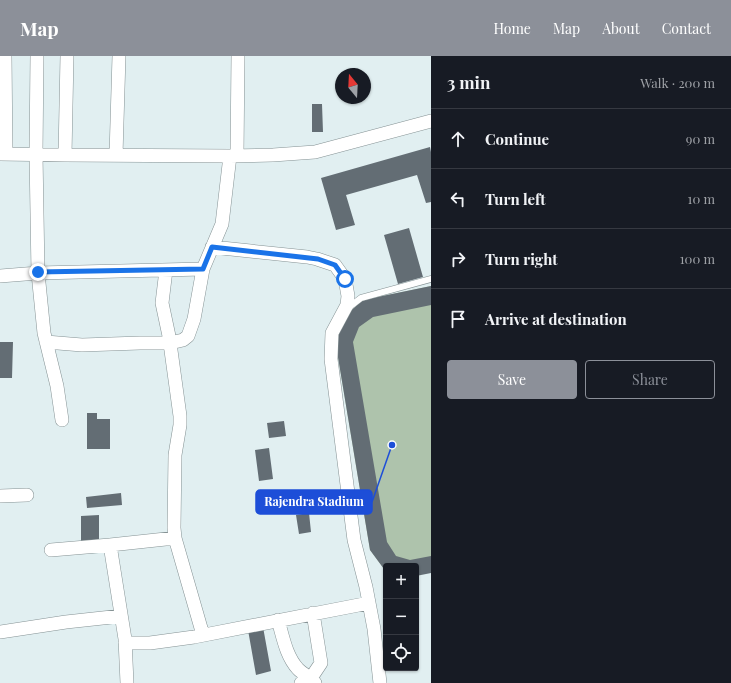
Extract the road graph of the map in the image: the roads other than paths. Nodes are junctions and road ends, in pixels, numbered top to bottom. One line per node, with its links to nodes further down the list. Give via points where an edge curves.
1 (5, 56): 7 (street)
2 (37, 56): 8 (street)
3 (67, 56): 9 (street)
4 (119, 56): 10 (street)
5 (238, 56): 11 (street)
6 (431, 121): 11 (street, via 316,152)
7 (3, 154): 8 (street)
8 (36, 154): 9 (street); 15 (street)
9 (65, 155): 10 (street)
10 (116, 155): 11 (street)
11 (234, 155): 12 (street, via 222,224)
12 (212, 247): 13 (street); 18 (street, via 307,257 335,265 345,279 348,296 347,305)
13 (203, 269): 14 (street); 20 (street, via 191,330 183,340)
14 (166, 270): 15 (street); 20 (street, via 162,303)
15 (38, 272): 16 (street); 19 (street)
16 (0, 276)
17 (431, 280): 18 (lane, via 361,298 348,308)
18 (337, 323): 27 (street, via 331,342 332,373 354,540)
19 (46, 342): 20 (street, via 82,345); 21 (street)
20 (170, 343): 24 (street, via 180,421 175,455)
21 (62, 420)
22 (27, 495): 23 (street)
23 (0, 496)
24 (175, 538): 25 (street); 32 (street)
25 (110, 545): 26 (street); 29 (street)
26 (50, 550)
27 (369, 603): 28 (street); 36 (street)
28 (313, 613): 30 (street); 34 (street, via 321,663)
29 (121, 616): 31 (street); 33 (street)
30 (278, 620): 32 (street); 34 (street, via 287,651 294,664)
31 (0, 632)
32 (203, 635): 33 (street, via 150,643)
33 (125, 643): 35 (street)
34 (309, 681)
35 (126, 683)
36 (380, 683)

